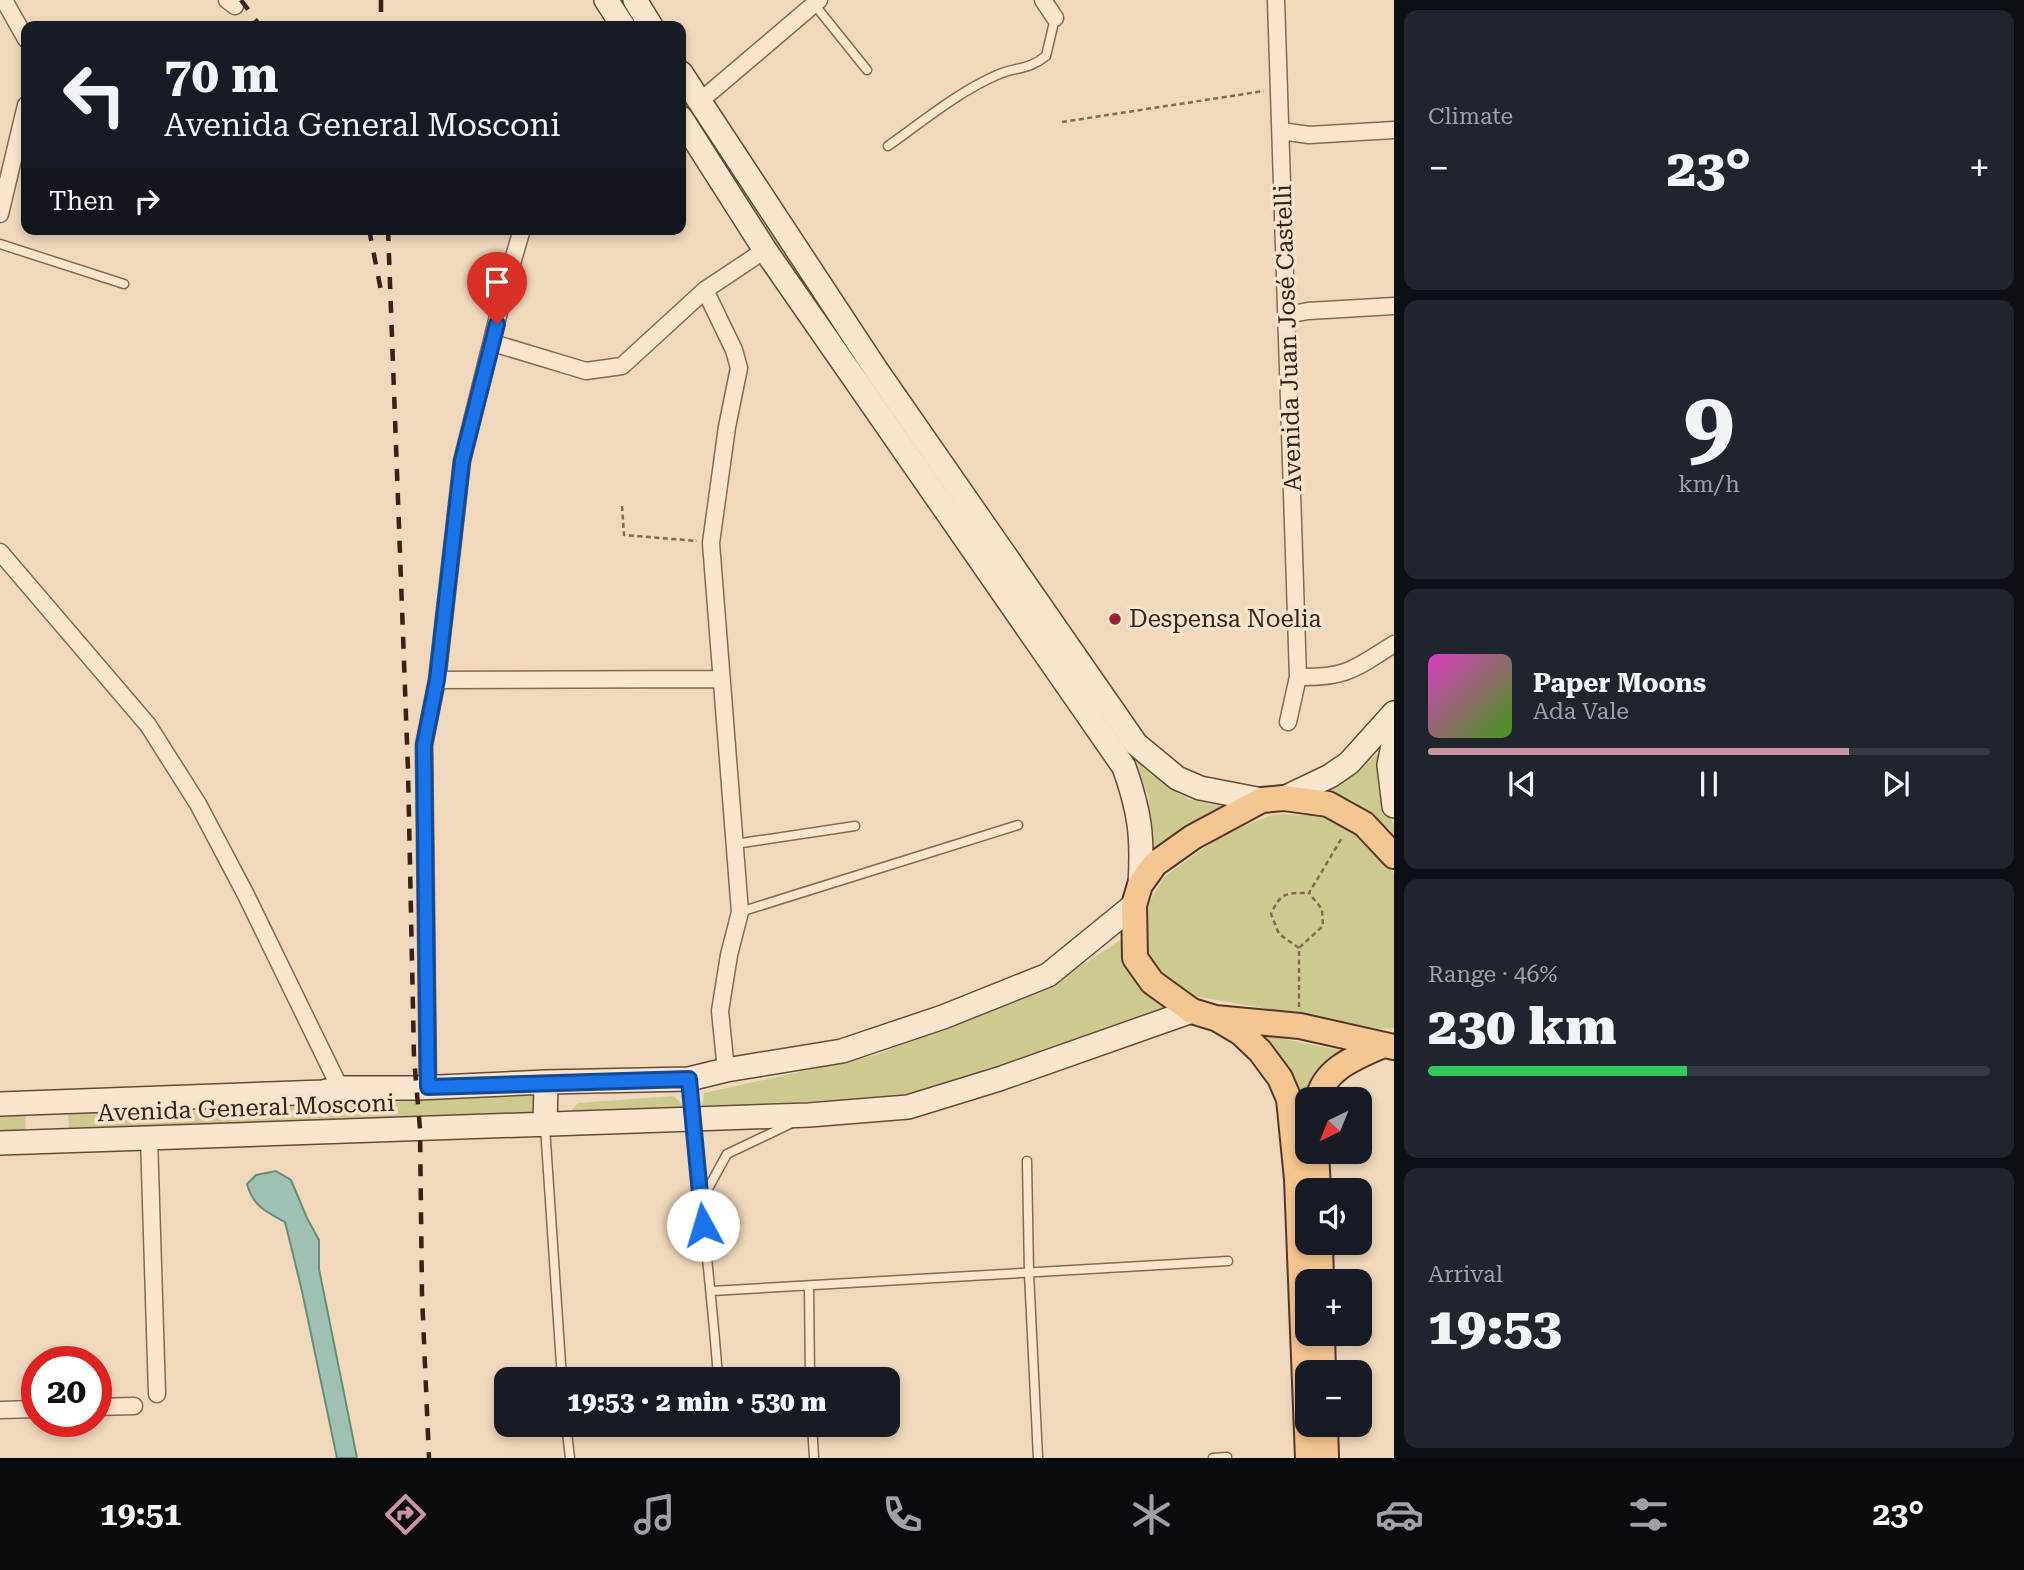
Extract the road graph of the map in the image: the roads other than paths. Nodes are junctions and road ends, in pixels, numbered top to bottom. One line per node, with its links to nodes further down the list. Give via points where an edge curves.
1 (4, 0): 8 (street)
2 (635, 0): 7 (main road)
3 (1043, 0): 6 (street)
4 (1276, 0): 15 (street, Avenida Juan José Castelli)
5 (814, 1): 9 (lane); 11 (street)
6 (1055, 18): 16 (lane, via 1046,56 1034,66 998,74)
7 (648, 21)
8 (21, 30)
9 (867, 70)
10 (686, 81): 11 (main road)
11 (699, 102): 34 (main road, via 875,368 1136,744 1177,778 1200,788)
12 (21, 126): 17 (street)
13 (686, 126): 20 (main road)
14 (1394, 130): 15 (street, via 1309,135)
15 (1281, 131): 24 (street, Avenida Juan José Castelli)
16 (888, 146)
17 (0, 214)
18 (520, 235): 25 (street)
19 (0, 244): 21 (lane)
20 (765, 250): 22 (street); 40 (main road, via 1124,767 1143,846)
21 (124, 284)
22 (705, 290): 25 (street, via 622,366 586,371); 29 (street, via 739,368 711,542)
23 (1394, 306): 24 (street)
24 (1287, 315): 28 (street, Avenida Juan José Castelli)
25 (492, 343): 30 (street, via 462,461)
26 (0, 552): 49 (street, via 156,736 234,872)
27 (1394, 644): 28 (street, via 1348,673)
28 (1298, 677): 32 (street, Avenida Juan José Castelli)
29 (721, 679): 30 (street); 38 (street)
30 (437, 680): 47 (street, via 424,745)
31 (1394, 713): 34 (main road, via 1349,763 1330,776)
32 (1288, 722)
33 (1394, 740): 35 (main road, via 1389,765)
34 (1273, 799): 39 (main road, via 1328,804 1363,824); 40 (main road, via 1193,837 1155,864)
35 (1394, 806)
36 (1017, 825): 41 (lane)
37 (855, 826): 38 (lane)
38 (735, 844): 41 (street)
39 (1394, 856)
40 (1137, 895): 42 (main road, via 1135,958 1152,982); 44 (main road, Avenida General Mosconi, via 1048,975 842,1051)
41 (740, 912): 44 (street, via 720,1011)
42 (1204, 1015): 43 (main road, via 1300,1026); 52 (main road, Avenida General Mosconi, via 908,1107); 80 (main road, via 1241,1033 1260,1051 1289,1099 1297,1180)
43 (1387, 1047): 48 (main road, via 1345,1062)
44 (726, 1070): 45 (main road, Avenida General Mosconi)
45 (689, 1079): 46 (main road, Avenida General Mosconi); 53 (main road)
46 (546, 1082): 47 (main road, Avenida General Mosconi); 54 (main road)
47 (428, 1087): 49 (main road, Avenida General Mosconi)
48 (1322, 1087)
49 (340, 1088): 50 (main road, Avenida General Mosconi)
50 (49, 1102): 51 (main road, Avenida General Mosconi); 56 (main road)
51 (0, 1104)
52 (809, 1115): 53 (main road, Avenida General Mosconi); 59 (lane, via 727,1154)
53 (694, 1119): 54 (main road, Avenida General Mosconi); 59 (lane)
54 (545, 1125): 55 (main road, Avenida General Mosconi); 64 (lane)
55 (149, 1138): 56 (main road, Avenida General Mosconi); 67 (street)
56 (52, 1141): 57 (main road, Avenida General Mosconi)
57 (0, 1143)
58 (1027, 1161): 61 (lane)
59 (700, 1203): 63 (lane)
60 (1228, 1261): 61 (lane)
61 (1029, 1273): 62 (lane); 78 (lane)
62 (810, 1286): 63 (lane); 66 (lane)
63 (712, 1291): 65 (lane)
64 (561, 1367)
65 (717, 1367)
66 (810, 1367)
67 (157, 1394)
68 (134, 1406): 69 (street)
69 (112, 1407)
70 (21, 1409): 71 (street)
71 (0, 1410)
72 (568, 1437): 76 (lane)
73 (813, 1437): 77 (lane)
74 (1325, 1437): 81 (main road)
75 (1227, 1457): 79 (lane)
76 (570, 1458)
77 (814, 1458)
78 (1038, 1458)
79 (1213, 1458)
80 (1308, 1458)
81 (1326, 1458)

